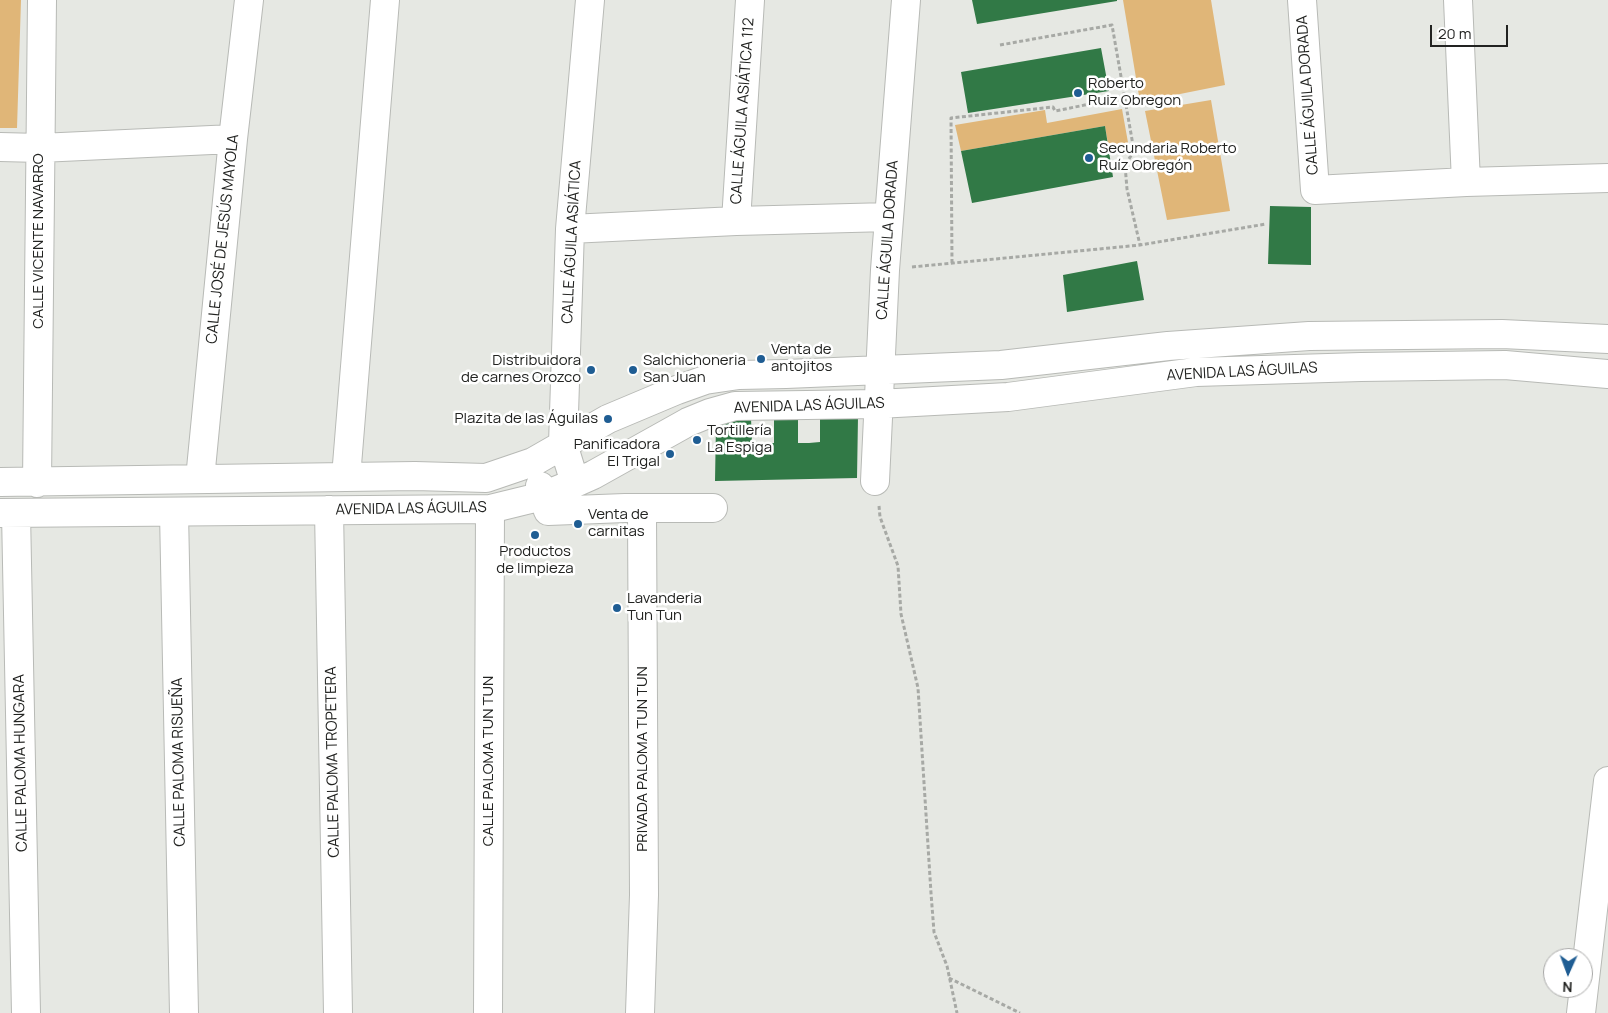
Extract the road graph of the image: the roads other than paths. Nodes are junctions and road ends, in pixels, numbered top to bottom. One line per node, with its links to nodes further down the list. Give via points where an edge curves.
1 (42, 0): 11 (street, CALLE VICENTE NAVARRO)
2 (249, 0): 9 (street, CALLE JOSÉ DE JESÚS MAYOLA)
3 (385, 0): 25 (street)
4 (590, 0): 16 (street, CALLE ÁGUILA ASIÁTICA)
5 (750, 0): 15 (street, CALLE ÁGUILA ASIÁTICA 112)
6 (906, 0): 14 (street, CALLE ÁGUILA DORADA)
7 (1302, 0): 13 (street, CALLE ÁGUILA DORADA, via 1315,190)
8 (1458, 0): 13 (street)
9 (233, 139): 11 (street); 26 (street, CALLE JOSÉ DE JESÚS MAYOLA)
10 (0, 147): 11 (street)
11 (40, 148): 29 (street, CALLE VICENTE NAVARRO)
12 (1608, 178): 13 (street)
13 (1466, 182)
14 (889, 217): 15 (street, CALLE ÁGUILA ASIÁTICA 112); 19 (street, CALLE ÁGUILA DORADA)
15 (736, 221): 16 (street, CALLE ÁGUILA ASIÁTICA 112)
16 (570, 229): 23 (street, CALLE ÁGUILA ASIÁTICA)
17 (1608, 340): 18 (street, AVENIDA LAS ÁGUILAS, via 1502,334 1308,336)
18 (1126, 350): 19 (street, AVENIDA LAS ÁGUILAS, via 1001,365); 21 (street)
19 (880, 370): 22 (street, CALLE ÁGUILA DORADA); 23 (street, AVENIDA LAS ÁGUILAS, via 739,375 705,380 608,419)
20 (1608, 374): 21 (street, AVENIDA LAS ÁGUILAS, via 1505,366 1360,367 1196,372)
21 (1128, 381): 22 (street, AVENIDA LAS ÁGUILAS, via 1008,397)
22 (878, 404): 27 (street, CALLE ÁGUILA DORADA); 30 (street, AVENIDA LAS ÁGUILAS, via 735,406 688,422)
23 (563, 444): 24 (street, AVENIDA LAS ÁGUILAS); 30 (street, CALLE ÁGUILA ASIÁTICA)
24 (533, 462): 25 (street, AVENIDA LAS ÁGUILAS, via 486,478); 31 (street)
25 (346, 477): 26 (street, AVENIDA LAS ÁGUILAS)
26 (200, 479): 29 (street, AVENIDA LAS ÁGUILAS)
27 (875, 481)
28 (0, 482): 29 (street, AVENIDA LAS ÁGUILAS)
29 (37, 483)
30 (574, 483): 31 (street, AVENIDA LAS ÁGUILAS)
31 (543, 496): 32 (street, via 548,511); 34 (street, AVENIDA LAS ÁGUILAS)
32 (637, 508): 33 (street); 44 (street, PRIVADA PALOMA TUN TUN, via 642,514 644,895)
33 (713, 508)
34 (490, 509): 35 (street, AVENIDA LAS ÁGUILAS); 43 (street, CALLE PALOMA TUN TUN)
35 (329, 510): 36 (street, AVENIDA LAS ÁGUILAS); 42 (street, CALLE PALOMA TROPETERA)
36 (174, 512): 37 (street, AVENIDA LAS ÁGUILAS); 41 (street, CALLE PALOMA RISUEÑA)
37 (8, 513): 40 (street, CALLE PALOMA HUNGARA)
38 (1608, 781): 39 (street)
39 (1604, 856): 45 (street)
40 (26, 1013)
41 (184, 1013)
42 (338, 1013)
43 (488, 1013)
44 (640, 1013)
45 (1581, 1013)

